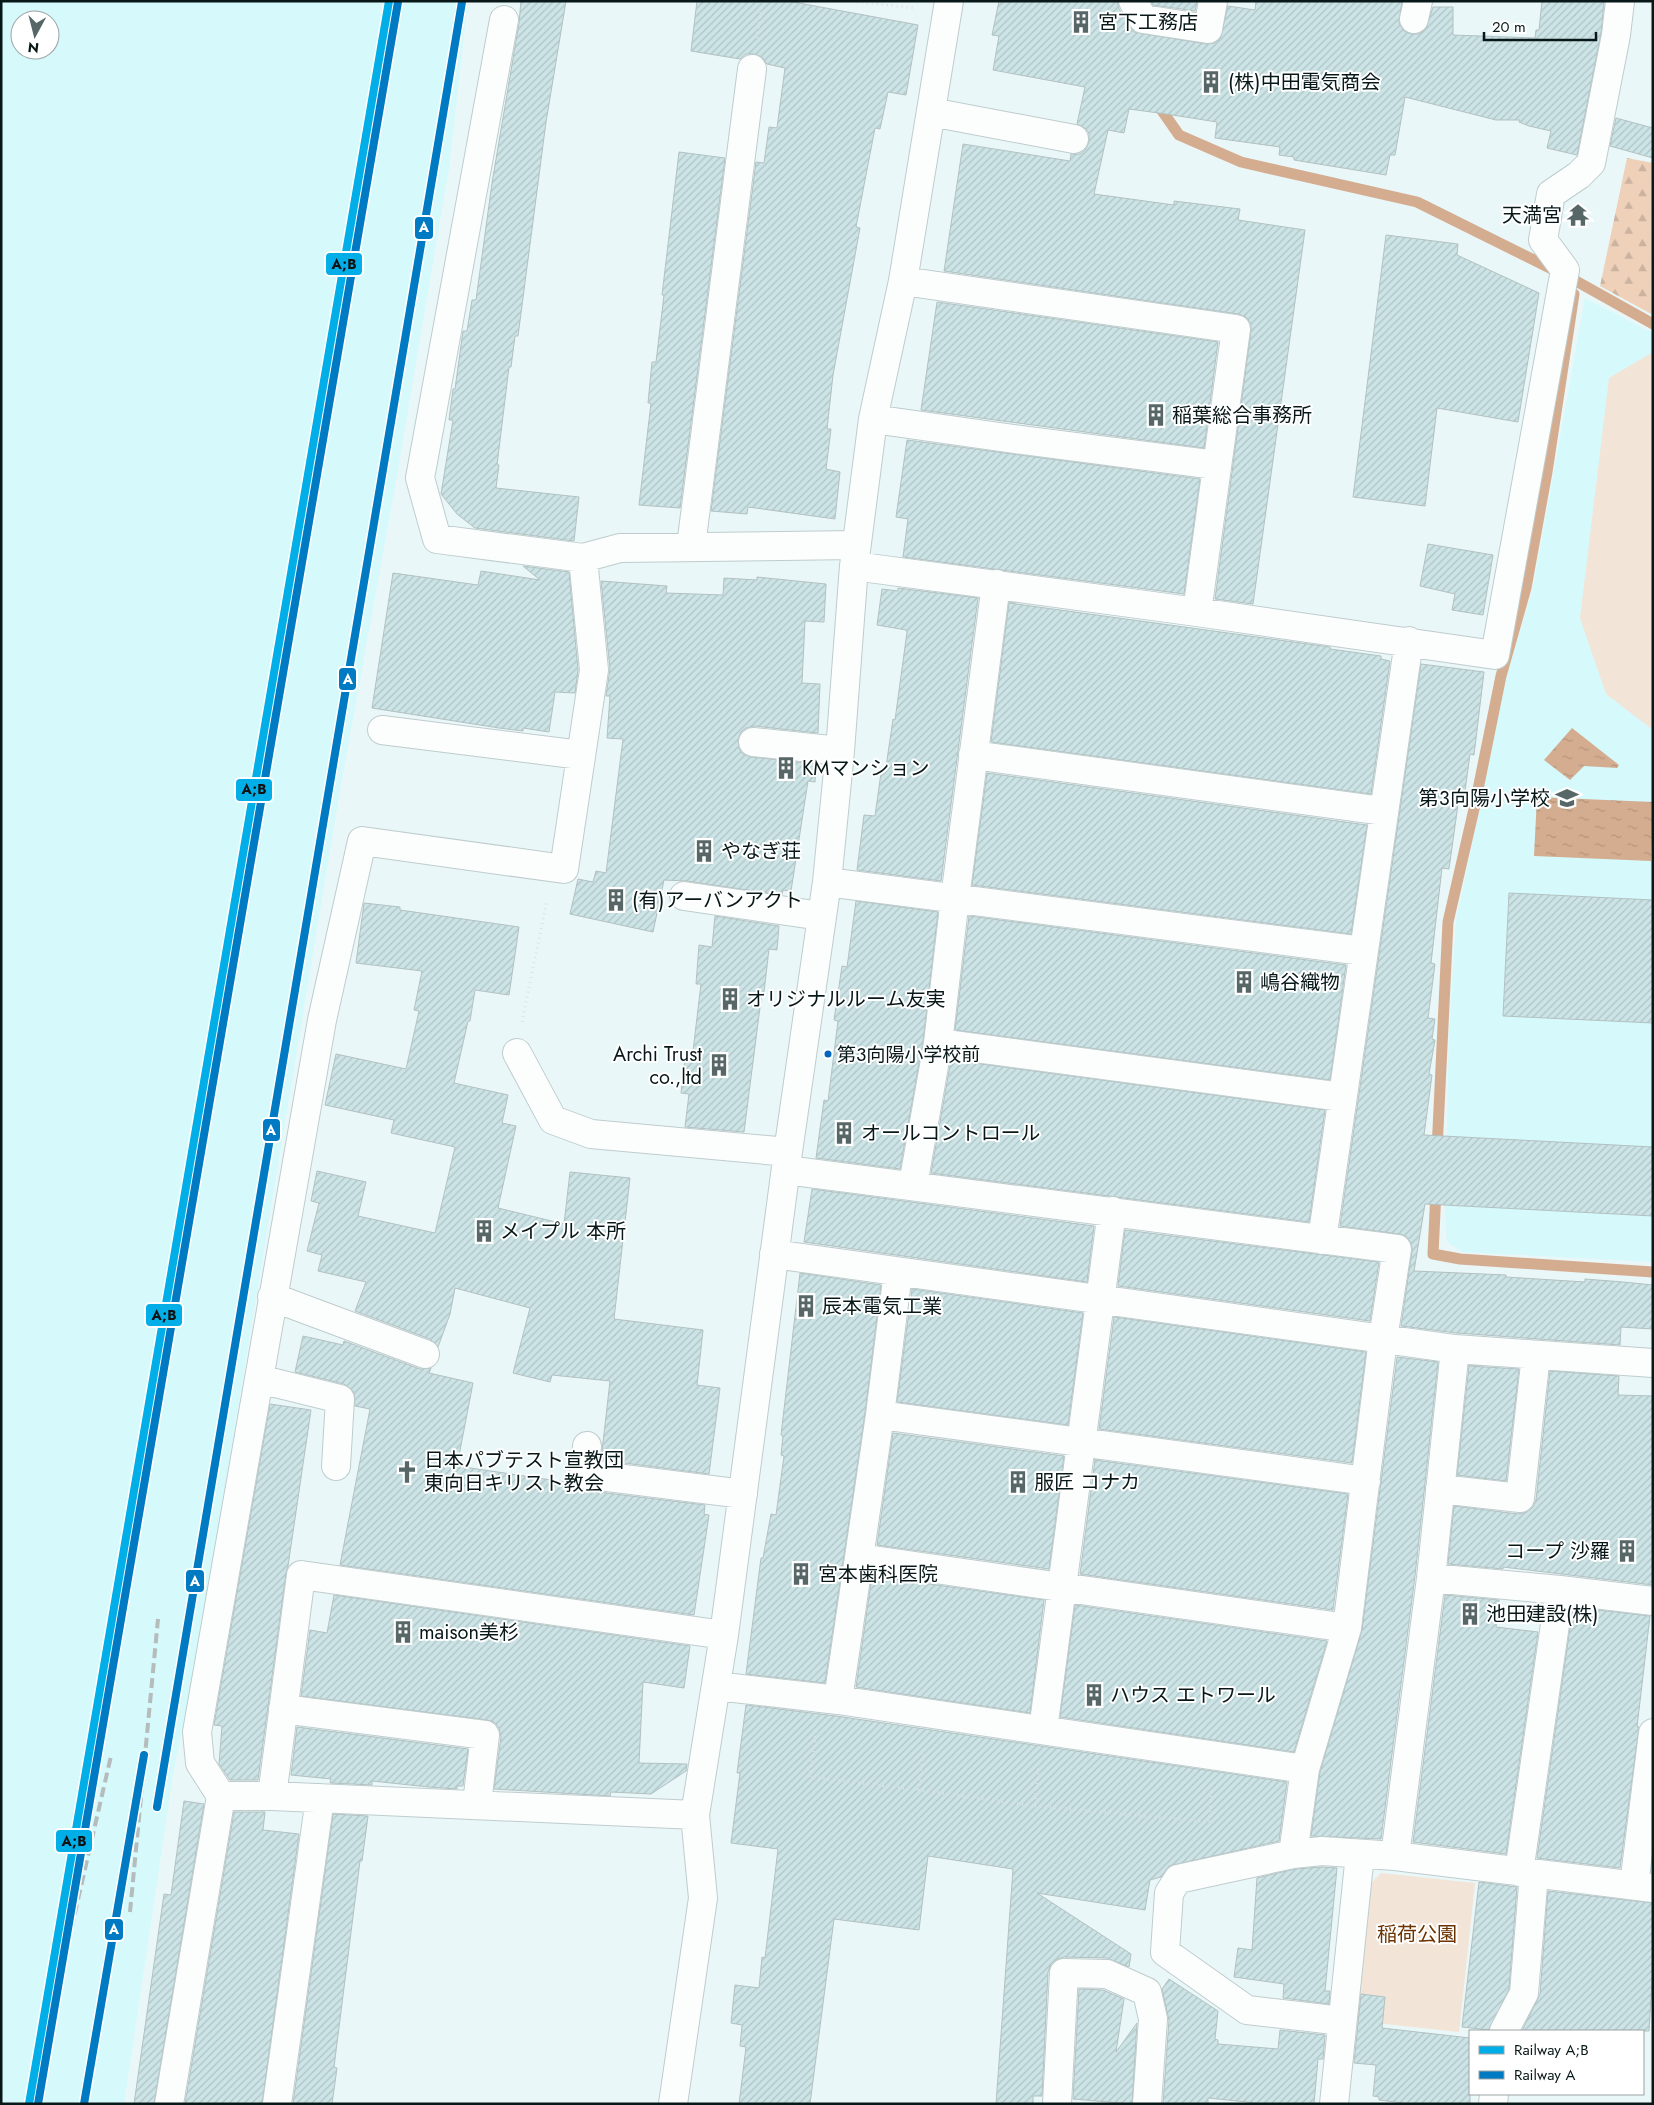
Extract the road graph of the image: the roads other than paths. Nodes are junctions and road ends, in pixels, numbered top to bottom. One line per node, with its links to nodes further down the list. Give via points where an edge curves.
1 (1133, 1): 2 (street, via 1143,19 1208,30)
2 (1213, 1)
3 (1620, 1): 17 (street, via 1591,163 1551,194 1544,240 1562,280 1495,654)
4 (948, 6): 7 (street)
5 (504, 20): 14 (street, via 420,478 437,538)
6 (752, 69): 12 (street)
7 (931, 112): 8 (street); 9 (street)
8 (1074, 139)
9 (903, 281): 10 (street); 11 (street, via 1236,329)
10 (873, 419): 11 (street); 13 (street)
11 (1216, 465): 16 (street)
12 (691, 546): 13 (street); 14 (street, via 620,548)
13 (855, 556): 15 (street); 20 (street)
14 (583, 558): 21 (street, via 594,670)
15 (996, 584): 16 (street); 22 (street)
16 (1197, 612): 17 (street)
17 (1408, 641): 23 (street)
18 (382, 730): 21 (street)
19 (753, 742): 20 (street)
20 (840, 751): 24 (street)
21 (581, 755): 38 (street, via 564,869 362,841 322,1020)
22 (973, 755): 23 (street); 26 (street)
23 (1383, 811): 28 (street)
24 (827, 882): 26 (street); 27 (street)
25 (684, 896): 27 (street)
26 (955, 898): 28 (street); 29 (street)
27 (821, 916): 32 (street)
28 (1363, 952): 31 (street)
29 (938, 1043): 31 (street); 33 (street)
30 (517, 1053): 32 (street, via 553,1120 591,1134)
31 (1342, 1097): 35 (street)
32 (787, 1161): 33 (street); 36 (street)
33 (913, 1185): 34 (street)
34 (1112, 1211): 35 (street); 39 (street)
35 (1322, 1240): 40 (street, via 1397,1249)
36 (774, 1254): 37 (street); 52 (street)
37 (898, 1272): 39 (street); 46 (street)
38 (272, 1297): 42 (street); 45 (street)
39 (1102, 1299): 40 (street); 47 (street)
40 (1383, 1339): 41 (street); 50 (street)
41 (1455, 1349): 43 (street); 51 (street)
42 (425, 1354)
43 (1536, 1355): 44 (street); 51 (street, via 1520,1498)
44 (1653, 1363)
45 (259, 1379): 49 (street, via 340,1399); 66 (street, via 197,1732 200,1763)
46 (880, 1415): 47 (street); 53 (street)
47 (1082, 1441): 50 (street); 55 (street)
48 (588, 1446): 52 (street, via 584,1474)
49 (336, 1466)
50 (1366, 1481): 58 (street)
51 (1440, 1489): 54 (street)
52 (743, 1494): 59 (street)
53 (859, 1558): 55 (street); 61 (street)
54 (1431, 1578): 56 (street); 73 (street)
55 (1062, 1586): 58 (street); 63 (street)
56 (1560, 1590): 57 (street); 74 (street)
57 (1653, 1602)
58 (1346, 1628): 65 (street)
59 (724, 1636): 60 (street); 62 (street, via 301,1575)
60 (716, 1686): 61 (street); 70 (street)
61 (829, 1699): 63 (street)
62 (283, 1709): 67 (street); 69 (street, via 485,1735)
63 (1044, 1730): 65 (street)
64 (1653, 1733): 75 (street)
65 (1305, 1769): 71 (street)
66 (221, 1796): 67 (street); 78 (street)
67 (272, 1796): 68 (street)
68 (320, 1798): 69 (street); 79 (street)
69 (476, 1804): 70 (street)
70 (695, 1815): 80 (street, via 703,1898)
71 (1293, 1854): 72 (street, via 1322,1851); 76 (street, via 1178,1879 1169,1893 1165,1952 1247,2010)
72 (1360, 1854): 73 (street); 76 (street)
73 (1395, 1856): 74 (street)
74 (1527, 1873): 75 (street); 77 (street, via 1524,1993)
75 (1643, 1887)
76 (1342, 2021): 83 (street)
77 (1505, 2030)
78 (169, 2104)
79 (277, 2104)
80 (673, 2104)
81 (1057, 2104): 82 (street, via 1064,1973 1107,1974 1147,1992 1153,2019)
82 (1147, 2104)
83 (1334, 2104)

